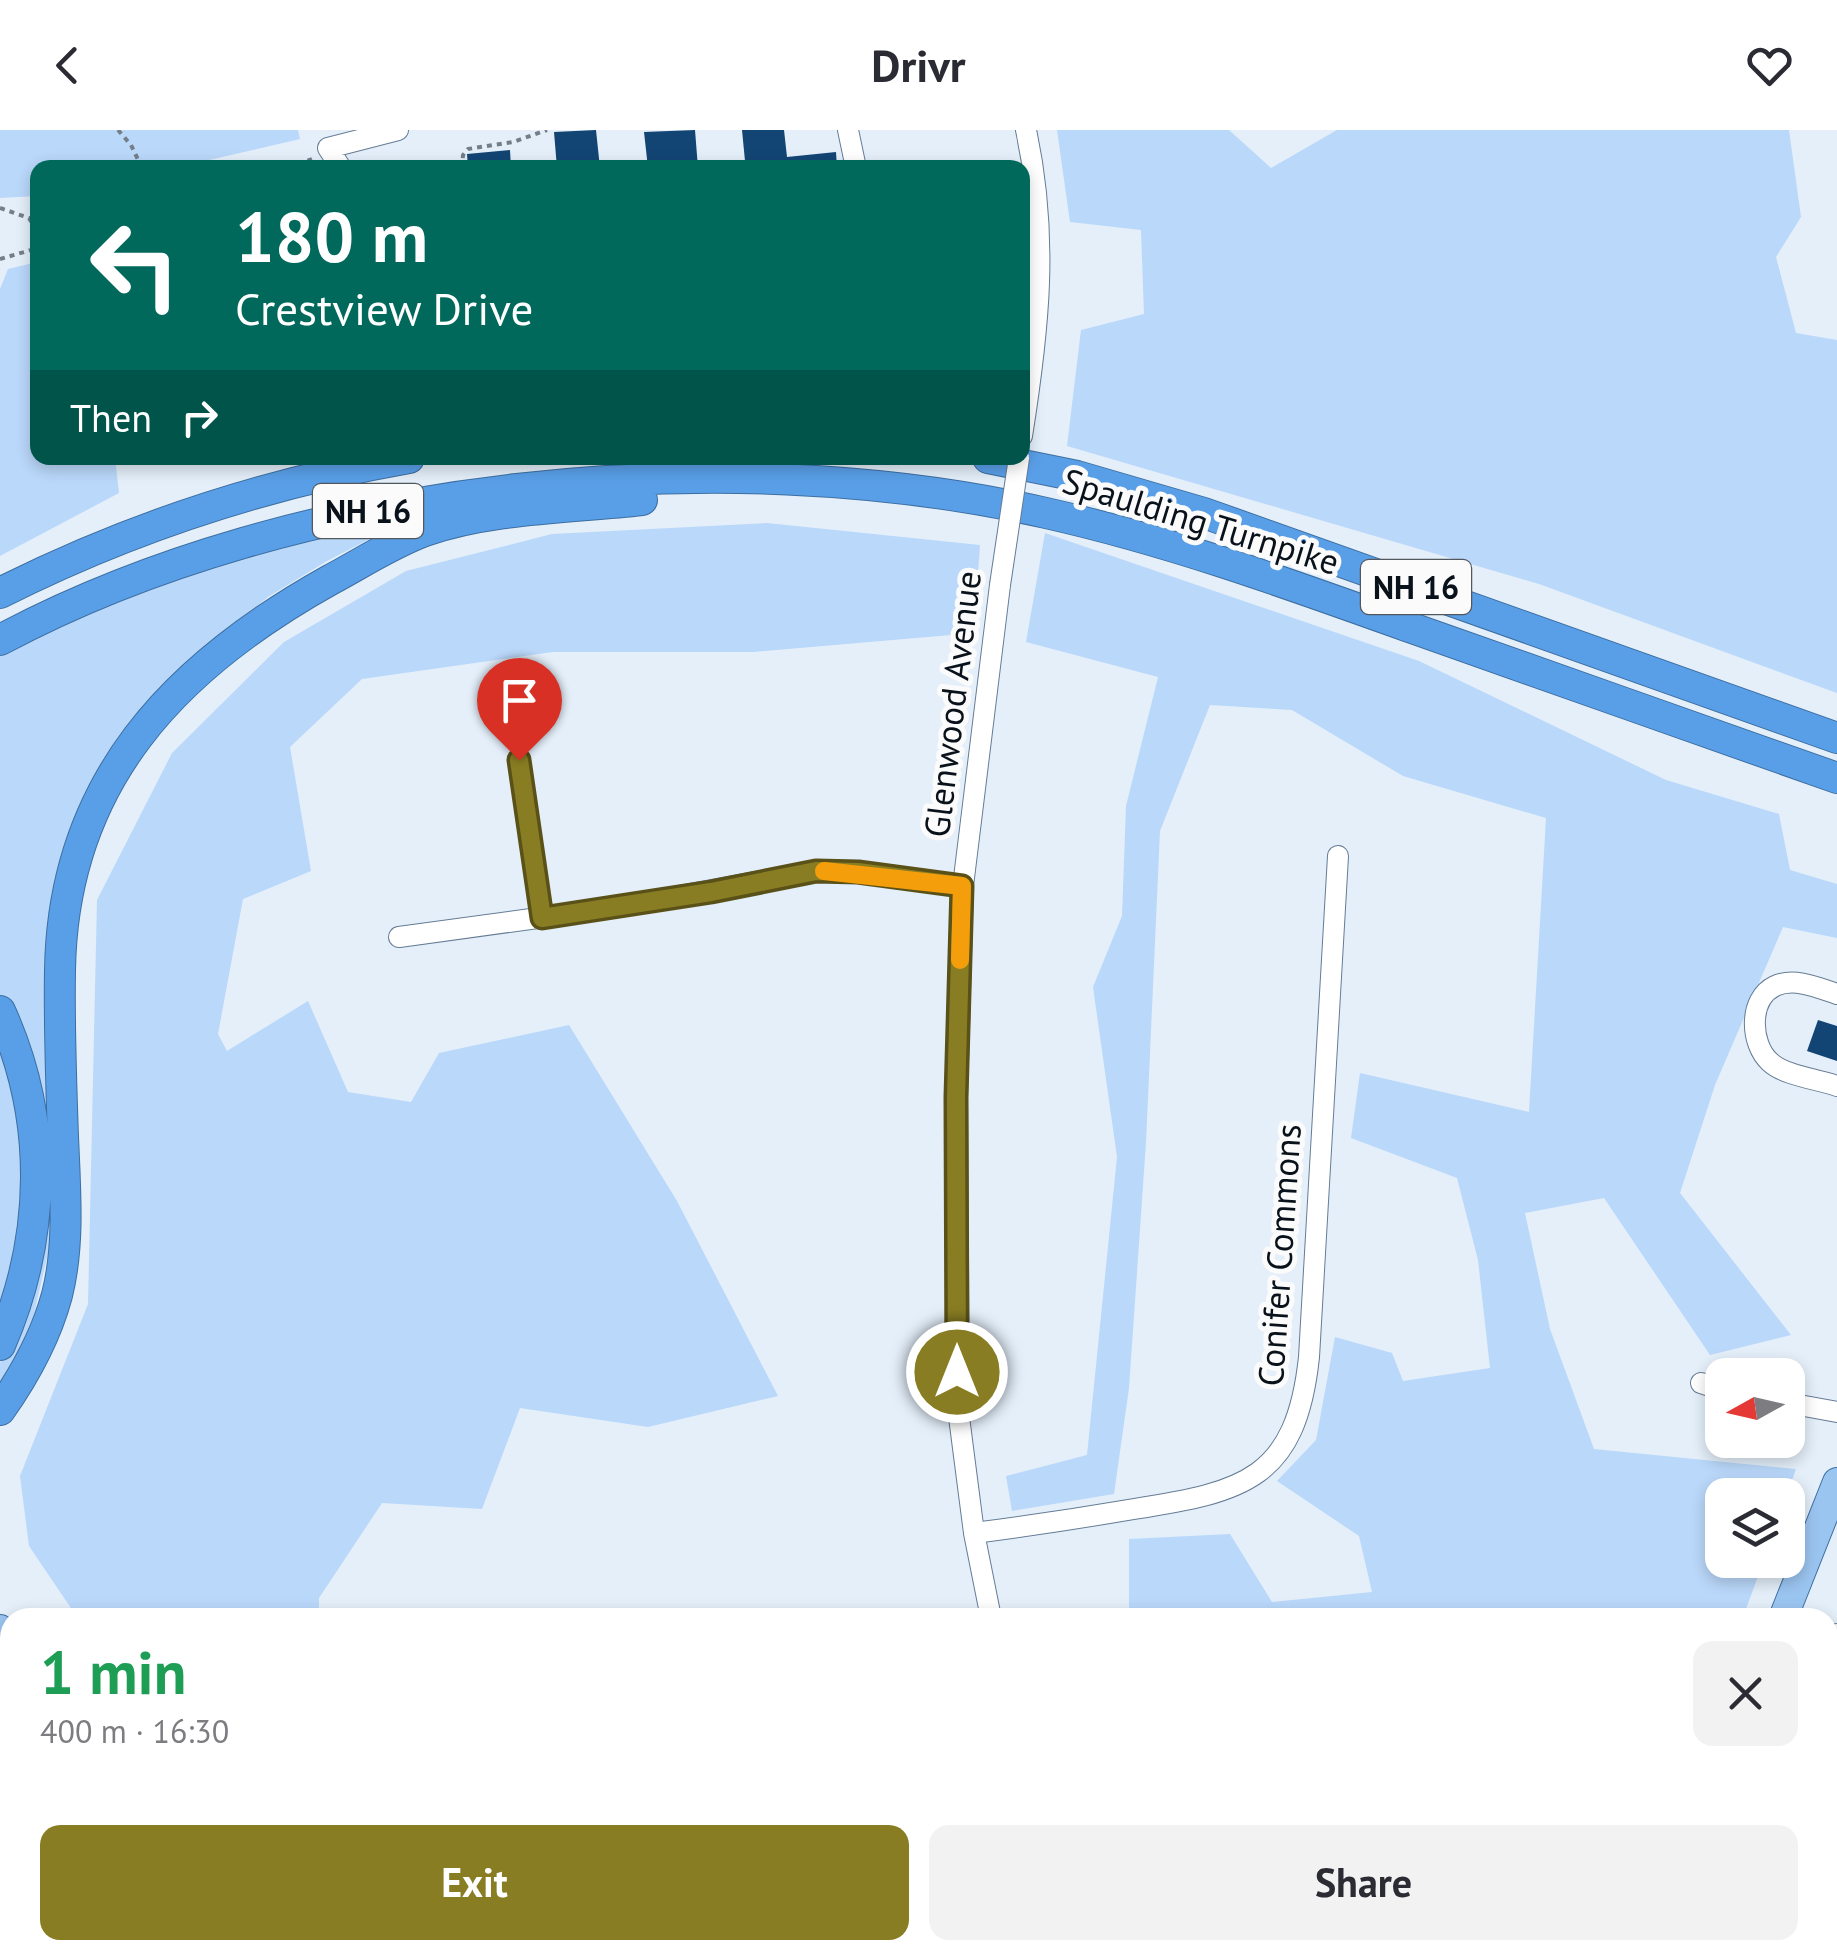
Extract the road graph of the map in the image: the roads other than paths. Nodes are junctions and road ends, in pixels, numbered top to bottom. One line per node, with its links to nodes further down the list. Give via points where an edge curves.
1 (398, 130): 4 (street, via 328,148)
2 (848, 130): 5 (street)
3 (1026, 130): 6 (street, via 1041,248)
4 (336, 160)
5 (854, 160)
6 (1030, 387)
7 (373, 465): 11 (highway, NH 16, via 198,510)
8 (1018, 465): 17 (street, Glenwood Avenue, bridge)
9 (1023, 465): 13 (highway, Spaulding Turnpike / NH 16, via 1204,513)
10 (756, 478): 12 (highway, Spaulding Turnpike / NH 16, via 492,492 334,518 169,567); 15 (highway, Spaulding Turnpike / NH 16, via 909,489 1116,530); 27 (highway, via 707,494 550,509 421,532 256,625 178,688 110,779 71,870 60,971 64,1245 38,1346)
11 (0, 593)
12 (0, 640)
13 (1837, 738)
14 (519, 760): 18 (street)
15 (1837, 778)
16 (1338, 856): 30 (street, Conifer Commons, via 1309,1358 1292,1432 1252,1478 1215,1494)
17 (962, 886): 18 (street, via 816,871); 30 (street, Glenwood Avenue, via 957,1372)
18 (542, 918): 19 (street)
19 (399, 937)
20 (1837, 994): 22 (street, via 1801,984 1776,986 1759,1005 1755,1031 1769,1062)
21 (0, 1010): 23 (highway, via 24,1072 37,1172 33,1236)
22 (1837, 1086)
23 (0, 1345)
24 (1702, 1383): 25 (street)
25 (1705, 1384)
26 (1805, 1406): 28 (street)
27 (0, 1410)
28 (1837, 1412)
29 (1837, 1482): 32 (main road)
30 (974, 1532): 31 (street, Glenwood Avenue)
31 (989, 1608)
32 (1787, 1608)

